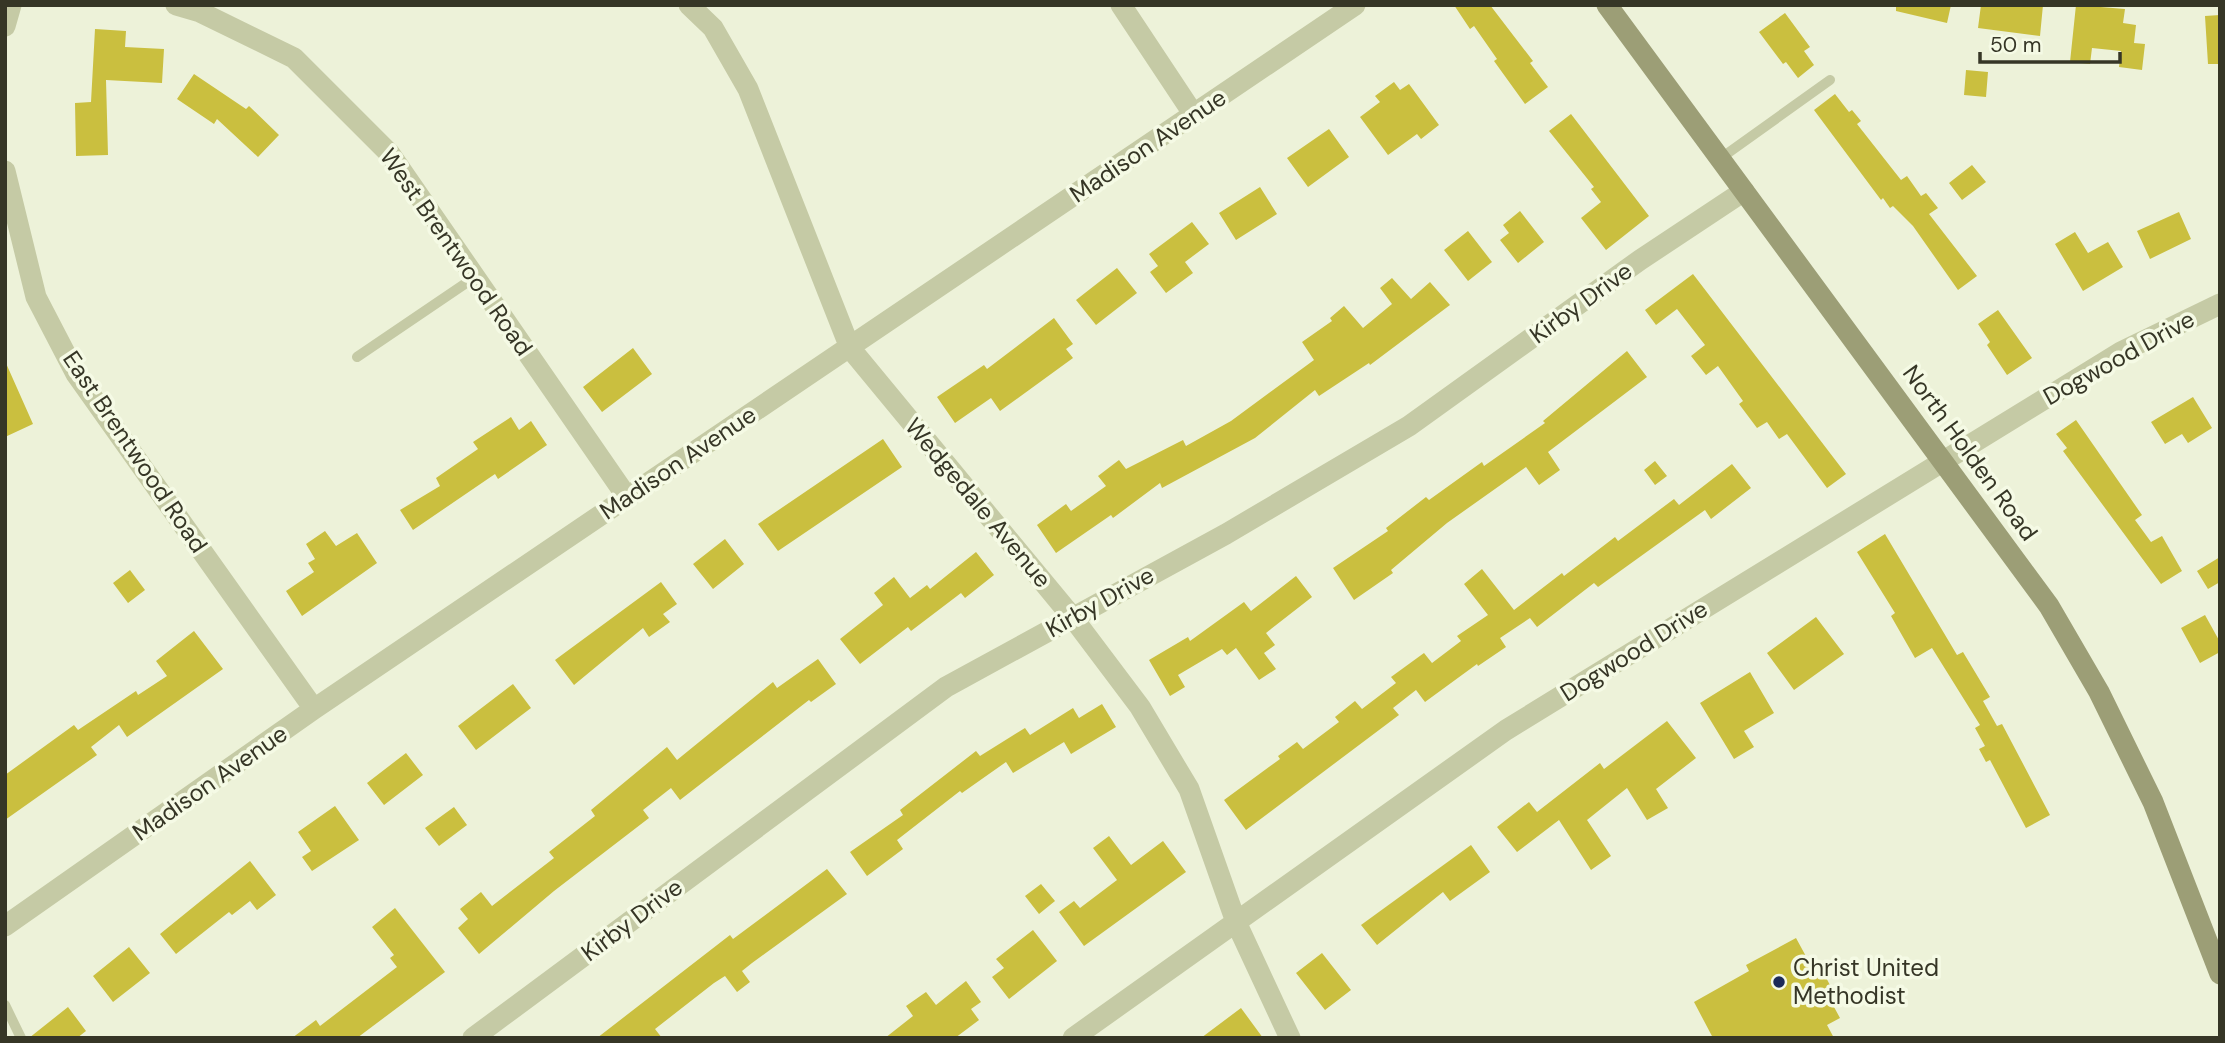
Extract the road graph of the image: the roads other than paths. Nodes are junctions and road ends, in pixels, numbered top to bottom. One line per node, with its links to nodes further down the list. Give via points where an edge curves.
1 (11, 5): 7 (street)
2 (176, 5): 13 (street, West Brentwood Road, via 294,58 390,155)
3 (689, 5): 15 (street, Wedgedale Avenue, via 713,28 748,89)
4 (1121, 5): 9 (street)
5 (1355, 5): 9 (street, Madison Avenue)
6 (1607, 5): 10 (main road, North Holden Road)
7 (5, 26)
8 (1830, 80): 10 (lane)
9 (1194, 115): 15 (street, Madison Avenue)
10 (1721, 158): 12 (main road, North Holden Road)
11 (5, 171): 20 (street, East Brentwood Road, via 36,297 76,374)
12 (1744, 191): 17 (main road, North Holden Road); 19 (street, Kirby Drive, via 1409,426)
13 (475, 277): 16 (lane); 18 (street, West Brentwood Road)
14 (2220, 304): 17 (street, Dogwood Drive, via 2121,352)
15 (850, 348): 18 (street, Madison Avenue); 19 (street, Wedgedale Avenue)
16 (356, 357)
17 (1944, 462): 21 (street, Dogwood Drive, via 1506,730); 23 (main road, North Holden Road, via 2049,606 2099,692 2153,802)
18 (627, 497): 20 (street, Madison Avenue)
19 (1073, 618): 21 (street, Wedgedale Avenue, via 1140,707 1189,789); 26 (street, Kirby Drive, via 946,687)
20 (314, 709): 22 (street, Madison Avenue)
21 (1236, 922): 27 (street, Dogwood Drive); 28 (street, Wedgedale Avenue)
22 (5, 926)
23 (2220, 974)
24 (5, 1005): 25 (lane)
25 (21, 1038)
26 (473, 1038)
27 (1073, 1038)
28 (1290, 1038)

